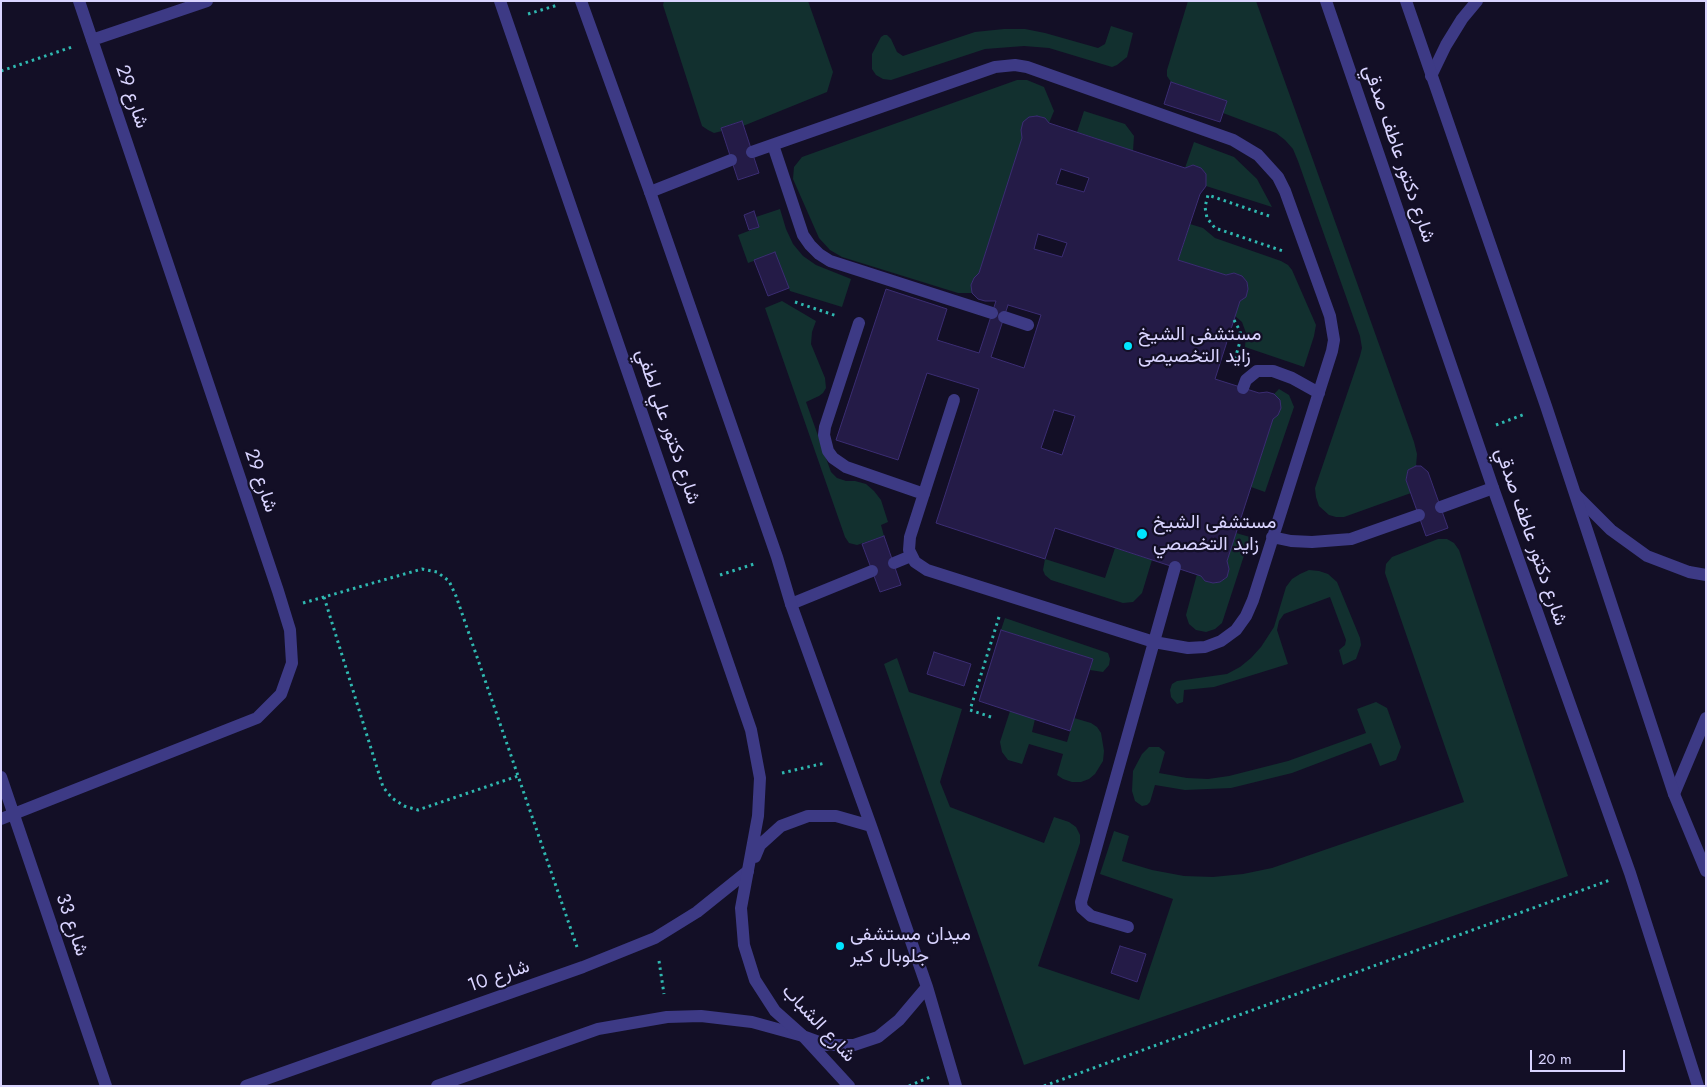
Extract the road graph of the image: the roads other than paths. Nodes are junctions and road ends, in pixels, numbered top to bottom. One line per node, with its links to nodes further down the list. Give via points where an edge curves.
1 (79, 1): 8 (street, شارع 29)
2 (208, 1): 8 (street)
3 (500, 1): 38 (street, شارع دكتور علي لطفي, via 751,730 760,778 758,816)
4 (581, 1): 13 (street)
5 (1326, 1): 19 (street, شارع دكتور عاطف صدقي)
6 (1406, 1): 9 (street)
7 (1477, 1): 9 (street, via 1446,44)
8 (92, 40): 35 (street, شارع 29, via 283,608 290,630 292,663 281,694 257,718)
9 (1431, 76): 21 (street)
10 (773, 145): 11 (street); 15 (street, via 803,235 819,254); 17 (street, via 994,67 1015,65 1233,140 1258,155 1278,177 1330,316 1334,334 1332,351)
11 (752, 152)
12 (731, 160): 13 (street)
13 (650, 192): 30 (street)
14 (859, 323): 20 (street, via 825,427 828,451 839,463)
15 (1028, 325)
16 (1243, 388): 17 (street, via 1246,380 1257,371 1272,371 1286,375)
17 (1319, 394): 24 (street)
18 (954, 400): 20 (street)
19 (1493, 488): 22 (street); 43 (street, شارع دكتور عاطف صدقي, via 1630,872)
20 (924, 494): 25 (street, via 909,543)
21 (1576, 495): 29 (street, via 1611,530 1647,556); 34 (street)
22 (1441, 506)
23 (1418, 514): 24 (street, via 1351,539 1312,542)
24 (1272, 538): 31 (street, via 1246,616 1236,630 1205,647 1188,648)
25 (911, 556): 26 (street); 31 (street, via 920,567)
26 (894, 563)
27 (1175, 567): 31 (street)
28 (872, 571): 30 (street)
29 (1706, 575)
30 (791, 604): 37 (street)
31 (1154, 642): 40 (street, via 1081,902 1082,908 1091,916)
32 (1706, 718): 34 (street)
33 (1, 777): 35 (street, شارع 33)
34 (1674, 794): 39 (street)
35 (14, 815): 36 (street, شارع 29); 44 (street, شارع 33)
36 (1, 819)
37 (871, 826): 38 (street, via 836,816 799,819 781,826 760,845); 41 (street)
38 (748, 871): 42 (street, شارع الشباب, via 741,908 744,945 755,980 775,1011); 45 (street, شارع 10, via 697,912 655,938 583,967)
39 (1706, 871)
40 (1128, 927)
41 (927, 987): 42 (street, via 899,1020 878,1036 854,1045 827,1045); 48 (street)
42 (803, 1036): 46 (street, via 752,1022 701,1016 667,1017 598,1029); 47 (street, شارع الشباب)
43 (1700, 1084)
44 (106, 1086)
45 (246, 1086)
46 (438, 1086)
47 (849, 1086)
48 (956, 1086)

